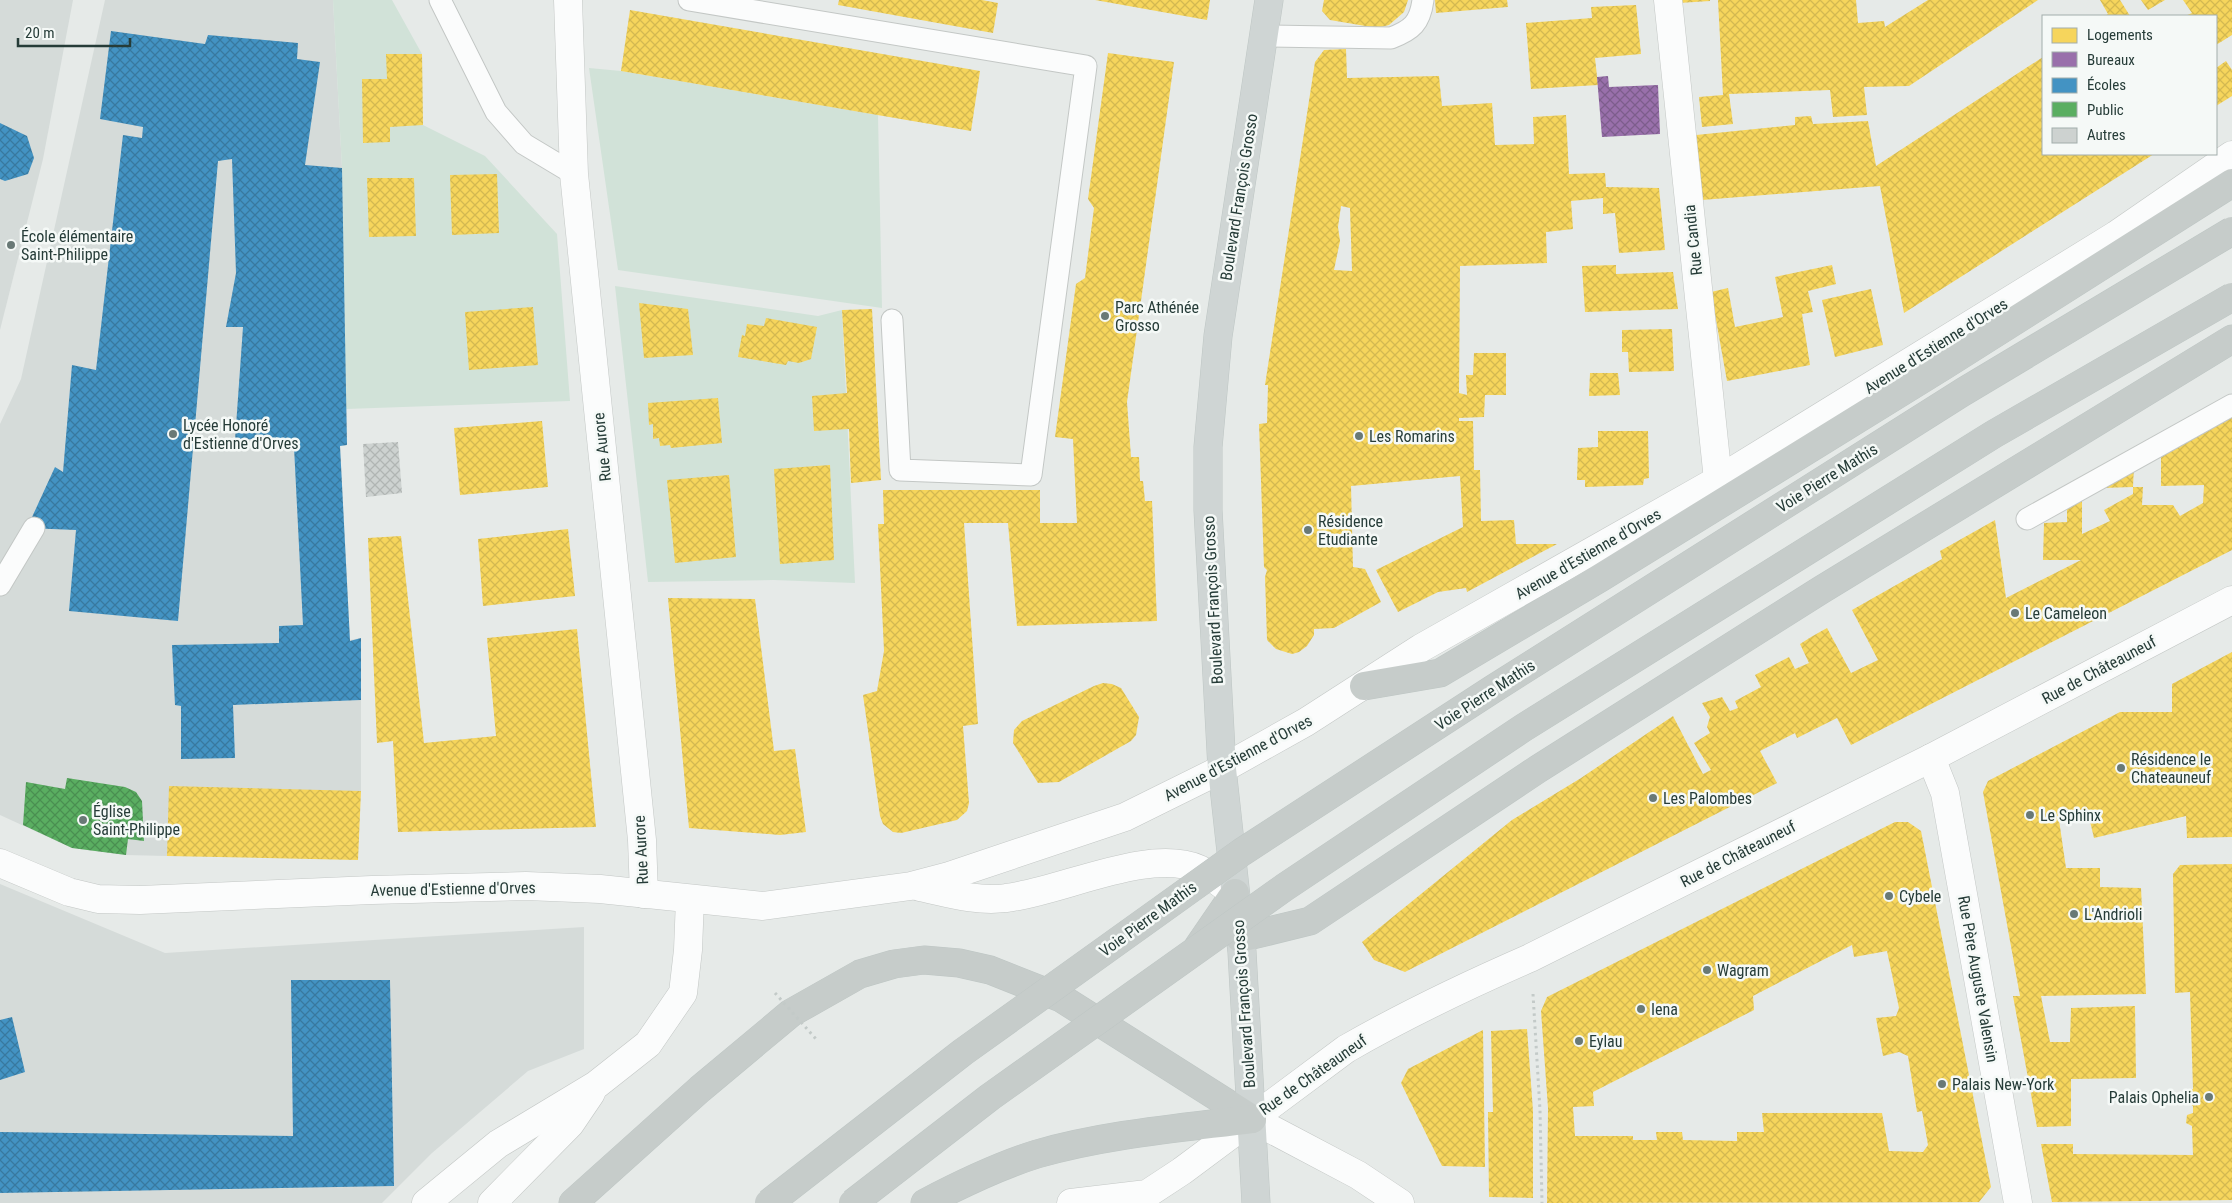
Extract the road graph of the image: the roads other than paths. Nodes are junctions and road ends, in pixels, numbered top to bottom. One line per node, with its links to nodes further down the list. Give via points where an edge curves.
1 (440, 0): 9 (lane, via 496,112 524,144)
2 (568, 0): 9 (street, Rue Aurore)
3 (689, 0): 13 (lane, via 1086,66 1032,475 900,470)
4 (1269, 0): 7 (main road, Boulevard François Grosso)
5 (1423, 0): 7 (lane, via 1421,15 1409,31 1391,38)
6 (1668, 0): 16 (street, Rue Candia)
7 (1263, 36): 23 (main road, Boulevard François Grosso, via 1218,336 1208,447 1208,510)
8 (2232, 155): 16 (street, Avenue d'Estienne d'Orves, via 2116,235)
9 (574, 174): 27 (street, Rue Aurore, via 642,840)
10 (2232, 183): 21 (highway, via 1945,365 1440,673)
11 (2232, 231): 36 (highway, Voie Pierre Mathis, bridge, via 1963,392 1242,852 963,1052)
12 (2232, 297): 37 (highway, bridge, via 1994,434 1523,728 1284,887 990,1097)
13 (892, 320)
14 (2232, 339): 29 (highway, via 1821,590 1554,759 1340,902 1310,920)
15 (2232, 405): 17 (lane)
16 (1718, 480): 21 (street, Avenue d'Estienne d'Orves, via 1421,648)
17 (2027, 519)
18 (34, 528): 19 (lane)
19 (0, 585)
20 (2232, 600): 22 (street, Rue de Châteauneuf)
21 (1364, 686): 23 (street, Avenue d'Estienne d'Orves)
22 (1931, 758): 32 (street, Rue de Châteauneuf, via 1346,1049); 42 (street, Rue Père Auguste Valensin, via 1944,793)
23 (1222, 770): 25 (street, Avenue d'Estienne d'Orves, via 1125,817); 26 (main road, Boulevard François Grosso)
24 (0, 863): 27 (street, Avenue d'Estienne d'Orves, via 69,892 98,899 526,886)
25 (911, 886): 26 (street, Avenue d'Estienne d'Orves, via 982,900 1004,899 1139,865 1160,863 1198,869); 28 (street, Avenue d'Estienne d'Orves, via 763,906)
26 (1235, 893): 29 (main road, Boulevard François Grosso); 30 (highway, via 1175,980 1149,997 1114,1004)
27 (644, 894): 28 (street, Avenue d'Estienne d'Orves)
28 (690, 899): 31 (street, via 683,993 648,1044)
29 (1240, 938): 32 (main road, Boulevard François Grosso)
30 (1061, 998): 32 (highway); 35 (highway, via 990,970 959,963 924,960 894,964 860,974 791,1013)
31 (596, 1085): 33 (street, via 498,1144); 34 (street, via 570,1124)
32 (1252, 1119): 38 (highway, via 1104,1139 1037,1154 965,1182); 39 (street, Rue de Châteauneuf, via 1147,1194); 40 (main road, Boulevard François Grosso); 41 (street, via 1358,1175)
33 (426, 1203)
34 (492, 1203)
35 (573, 1203)
36 (769, 1203)
37 (853, 1203)
38 (925, 1203)
39 (1071, 1203)
40 (1256, 1203)
41 (1400, 1203)
42 (2018, 1203)

